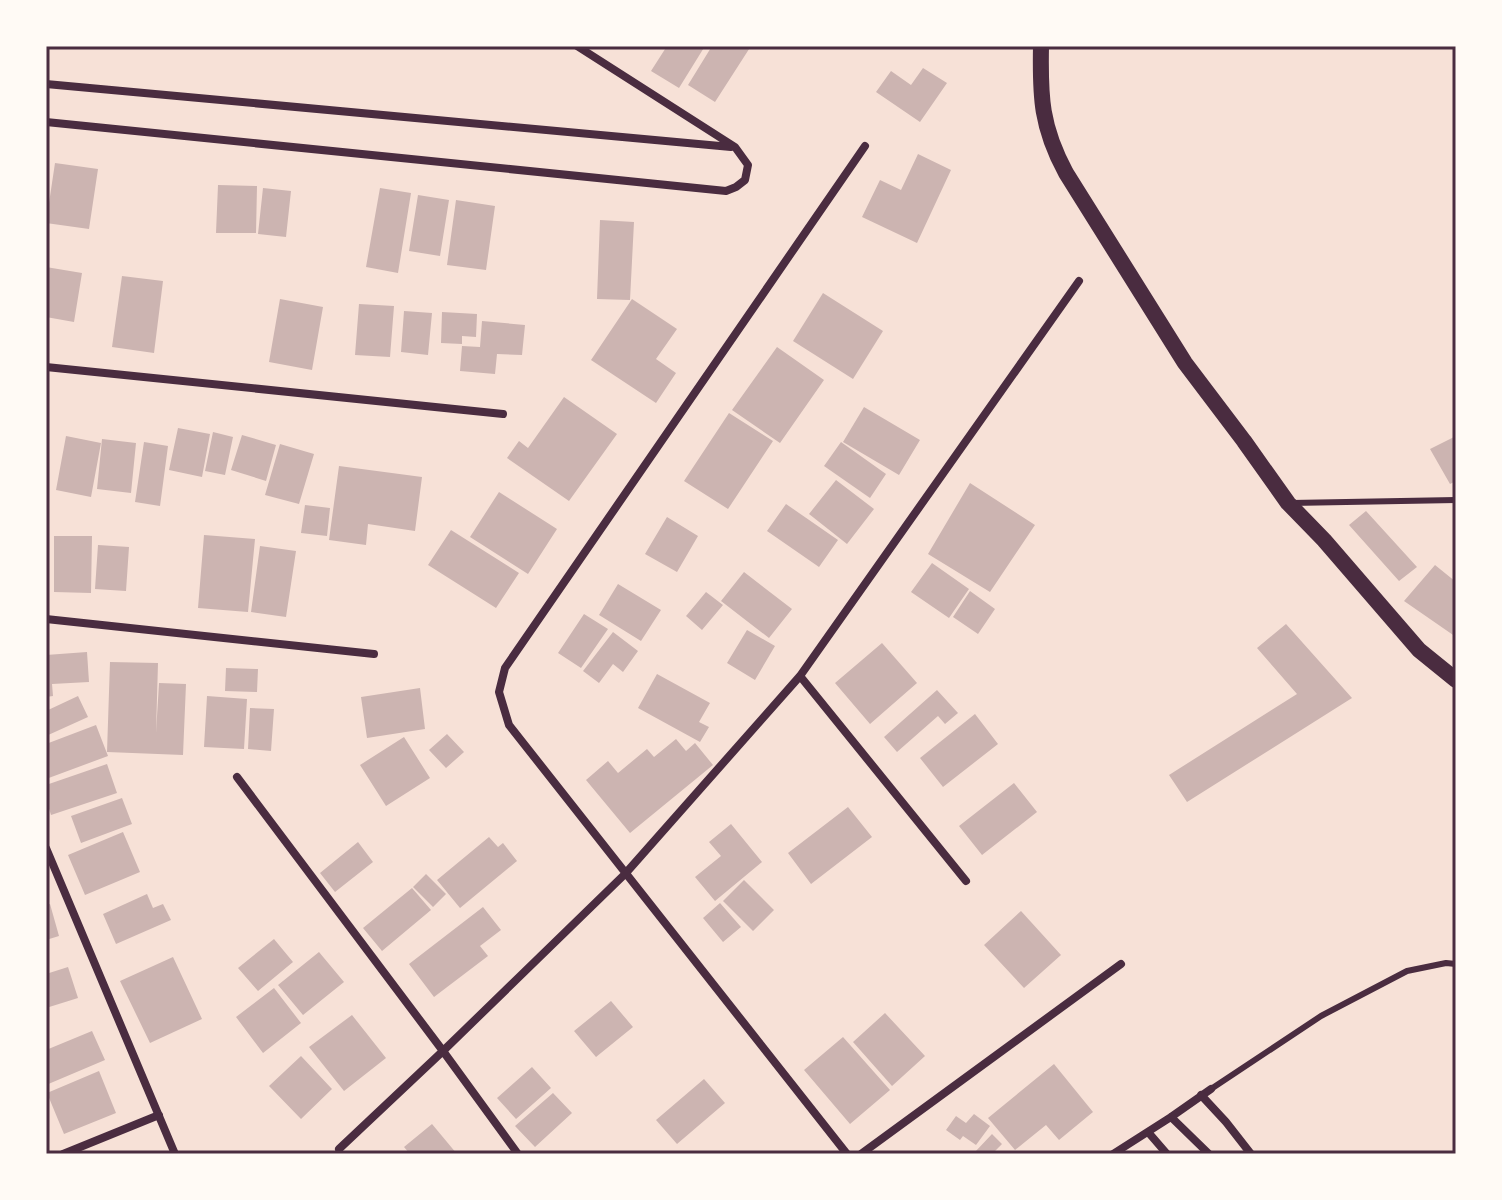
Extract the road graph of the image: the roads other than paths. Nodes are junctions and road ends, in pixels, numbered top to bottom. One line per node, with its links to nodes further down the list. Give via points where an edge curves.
1 (577, 46): 6 (street)
2 (1041, 46): 11 (main road, via 1045,122 1060,161 1185,363)
3 (46, 84): 6 (street)
4 (46, 122): 6 (street, via 726,191 745,180 748,165)
5 (865, 146): 18 (street, via 505,668 499,692 509,725)
6 (735, 147)
7 (1079, 281): 14 (street)
8 (46, 367): 9 (street)
9 (503, 414)
10 (1456, 500): 11 (lane)
11 (1288, 503): 15 (main road, via 1419,650)
12 (46, 619): 13 (street)
13 (374, 654)
14 (800, 676): 18 (street); 19 (street)
15 (1456, 680)
16 (237, 777): 22 (street)
17 (46, 848): 25 (street)
18 (625, 874): 22 (street); 32 (street)
19 (966, 881)
20 (1121, 964): 33 (street)
21 (1456, 964): 23 (lane, via 1407,971 1321,1016)
22 (443, 1051): 28 (street); 31 (street)
23 (1211, 1089): 24 (street)
24 (1201, 1095): 26 (street); 37 (street)
25 (159, 1115): 29 (street); 30 (street)
26 (1171, 1117): 27 (street); 36 (street)
27 (1148, 1132): 34 (street); 35 (street)
28 (339, 1149)
29 (63, 1154)
30 (175, 1154)
31 (518, 1154)
32 (847, 1154)
33 (861, 1154)
34 (1113, 1154)
35 (1167, 1154)
36 (1209, 1154)
37 (1251, 1154)

